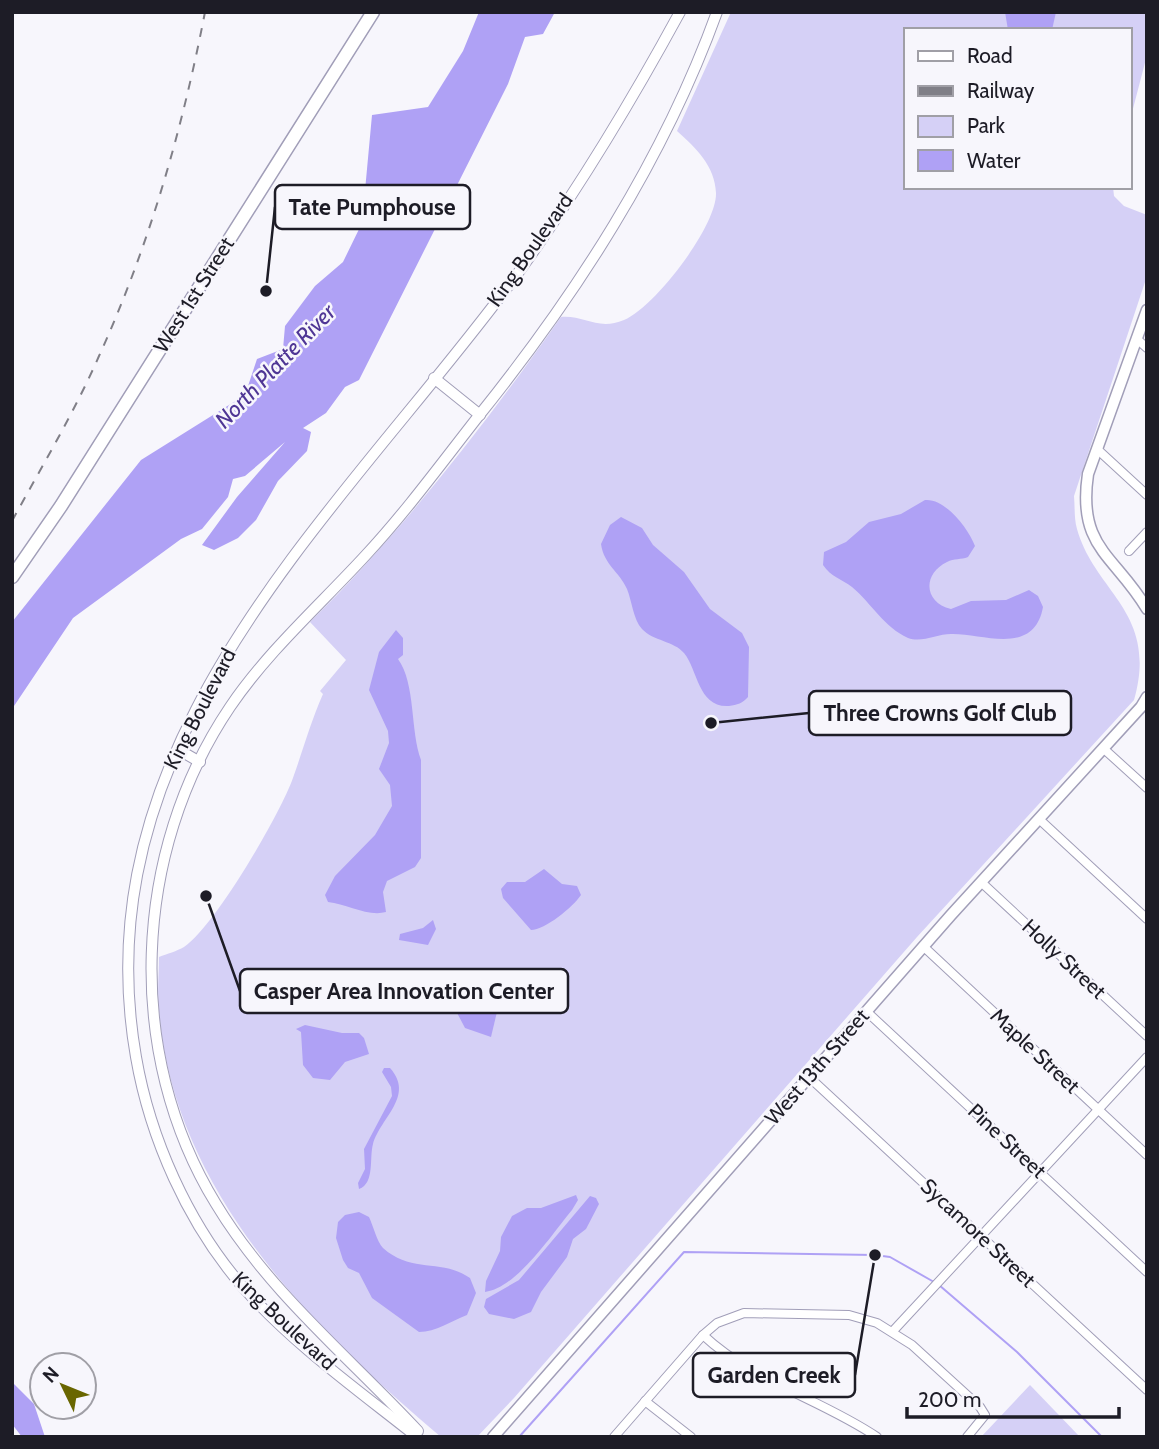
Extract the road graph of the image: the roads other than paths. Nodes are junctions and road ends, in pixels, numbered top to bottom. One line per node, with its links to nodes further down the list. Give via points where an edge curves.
1 (373, 12): 13 (main road, West 1st Street)
2 (680, 12): 7 (street, King Boulevard, via 623,116 517,273)
3 (718, 12): 8 (street, King Boulevard, via 663,137 607,239 564,305)
4 (1147, 310): 5 (main road)
5 (1138, 340): 6 (street); 9 (main road)
6 (1147, 348)
7 (434, 378): 8 (street); 17 (street, King Boulevard, via 276,575 235,639)
8 (480, 415): 18 (street, King Boulevard, via 368,553 249,681)
9 (1097, 449): 10 (street); 14 (main road, via 1085,493 1093,536)
10 (1147, 495)
11 (1147, 532): 12 (street)
12 (1129, 551)
13 (12, 577)
14 (1147, 609)
15 (1145, 702): 16 (main road, West 13th Street)
16 (1104, 749): 19 (street); 20 (main road, West 13th Street)
17 (179, 750): 18 (street); 37 (street, King Boulevard, via 160,788 137,868 127,957 127,996 140,1080 160,1146 202,1231 243,1288)
18 (200, 762): 38 (street, King Boulevard, via 165,853 152,935 153,1012 180,1132 214,1201 253,1259)
19 (1147, 789)
20 (1039, 819): 21 (main road, West 13th Street); 22 (street)
21 (981, 882): 23 (main road, West 13th Street); 25 (street, Holly Street)
22 (1147, 919)
23 (924, 947): 24 (main road, West 13th Street); 28 (street, Maple Street)
24 (866, 1011): 27 (main road, West 13th Street); 30 (street, Pine Street)
25 (1147, 1036)
26 (1147, 1057): 28 (street)
27 (809, 1077): 31 (street, Sycamore Street); 39 (main road, West 13th Street)
28 (1098, 1109): 29 (street, Maple Street); 30 (street)
29 (1147, 1155)
30 (1040, 1172): 31 (street); 32 (street, Pine Street)
31 (980, 1235): 33 (street); 35 (street, Sycamore Street)
32 (1147, 1272)
33 (893, 1331): 34 (street, via 849,1315 744,1313 718,1322); 43 (street, via 985,1415)
34 (702, 1335): 36 (street); 42 (street, via 754,1373)
35 (1147, 1390)
36 (645, 1401): 40 (street); 41 (street)
37 (417, 1437)
38 (423, 1437)
39 (493, 1437)
40 (614, 1437)
41 (691, 1437)
42 (877, 1437)
43 (967, 1437)

